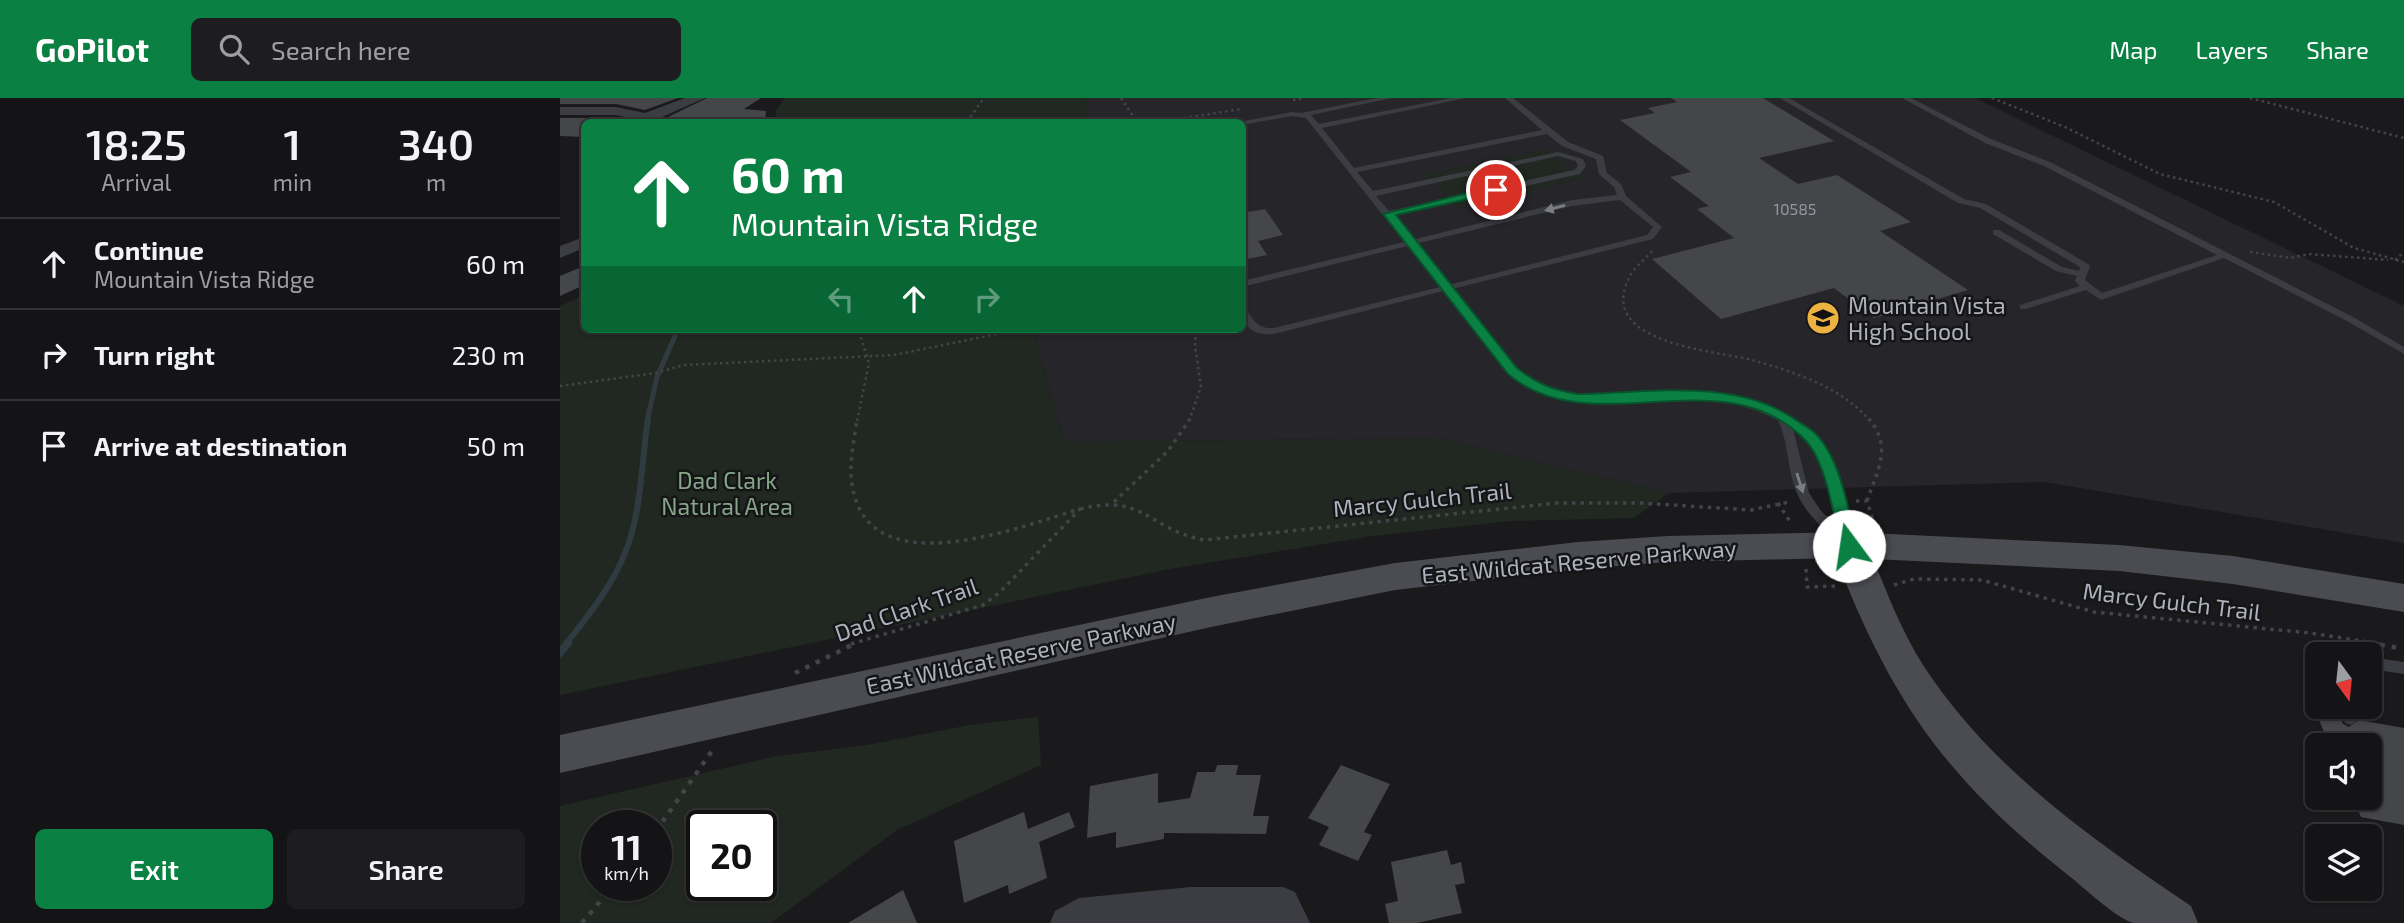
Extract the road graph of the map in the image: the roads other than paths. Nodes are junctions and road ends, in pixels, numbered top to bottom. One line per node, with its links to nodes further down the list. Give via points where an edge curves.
1 (698, 98): 10 (street)
2 (1388, 98): 8 (lane)
3 (1462, 98): 12 (lane)
4 (1509, 98): 13 (lane)
5 (1784, 98): 24 (lane, via 1961,201 1983,206 2085,266)
6 (1906, 98): 23 (lane)
7 (560, 111): 9 (street, via 608,111)
8 (1302, 115): 11 (lane); 12 (lane)
9 (651, 119)
10 (658, 119)
11 (1246, 122)
12 (1318, 127): 15 (lane)
13 (1548, 131): 14 (lane); 15 (lane)
14 (1565, 144): 16 (lane); 17 (lane, via 1601,158 1603,174 1618,186)
15 (1353, 171): 16 (lane)
16 (1370, 191): 18 (lane); 18 (lane, via 1558,154 1579,159 1582,166 1577,172)
17 (1622, 197): 20 (lane, one-way to 20, via 1572,203); 27 (lane, via 1658,227 1650,237)
18 (1388, 214): 20 (lane)
19 (1996, 232): 24 (lane, via 2059,269)
20 (1412, 242): 25 (lane); 27 (lane)
21 (581, 243): 22 (street)
22 (560, 253)
23 (2225, 255): 26 (lane, via 2101,297); 30 (lane)
24 (2080, 274): 26 (lane)
25 (1246, 283)
26 (2085, 287): 28 (lane)
27 (1446, 289): 29 (lane, via 1263,332 1253,328); 31 (lane, via 1513,371 1529,385 1551,394 1578,398 1722,396 1757,402)
28 (2023, 307)
29 (1246, 316)
30 (2404, 351)
31 (1783, 417): 32 (lane, via 1812,438 1838,502); 32 (lane, one-way to 32, via 1807,502)
32 (1866, 546): 33 (main road, East Wildcat Reserve Parkway, via 2043,552 2161,562); 36 (main road, East Wildcat Reserve Parkway, via 1560,557 1404,575); 39 (main road, via 1909,677 1956,744 2024,814)
33 (2404, 598)
34 (2382, 665): 35 (lane)
35 (2404, 668)
36 (560, 754)
37 (1067, 923): 38 (street, via 1079,915 1191,904 1283,904)
38 (1293, 923)
39 (2173, 923)

